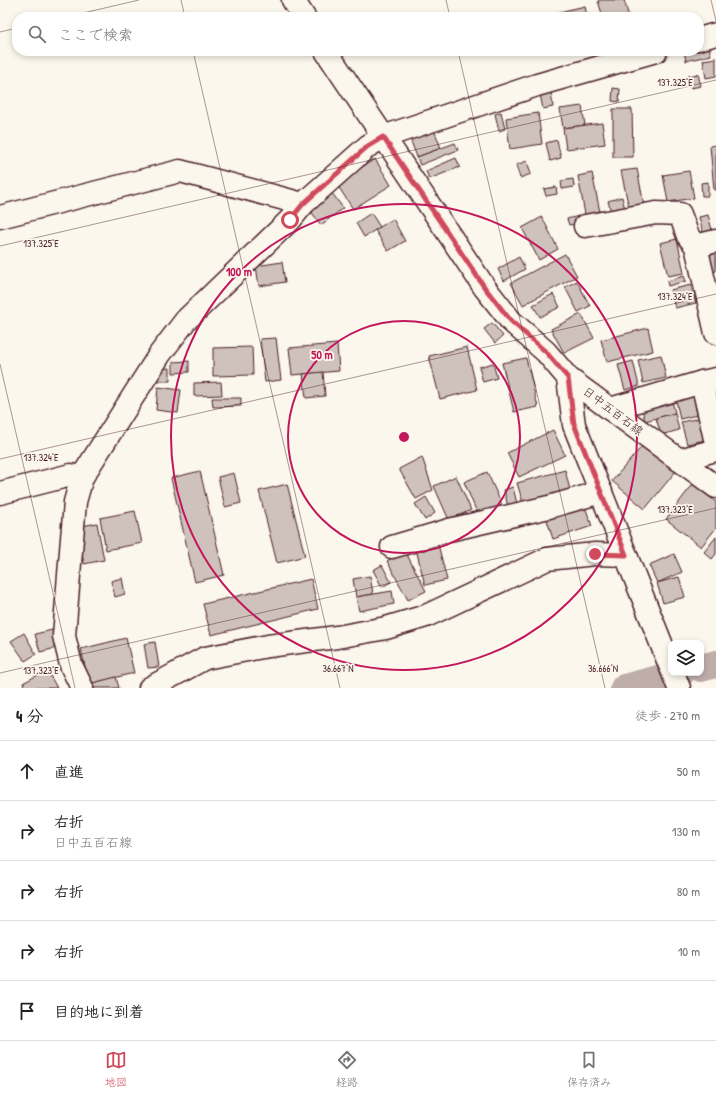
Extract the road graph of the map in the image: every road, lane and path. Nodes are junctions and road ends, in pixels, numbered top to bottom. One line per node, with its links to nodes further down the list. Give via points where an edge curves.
1 (293, 0): 2 (street)
2 (301, 12)
3 (716, 34): 4 (street)
4 (704, 38)
5 (329, 56): 7 (street, 日中五百石線)
6 (638, 56): 7 (street, via 537,85)
7 (383, 137): 8 (street, via 368,146); 14 (street, 日中五百石線, via 485,288 511,321 546,352)
8 (303, 204): 9 (street, via 180,170); 20 (street, via 290,220 186,320 160,354)
9 (0, 217)
10 (585, 226): 11 (street, via 656,213 680,214 688,236)
11 (706, 244): 12 (street)
12 (714, 310): 13 (street)
13 (716, 332)
14 (568, 378): 16 (street, 日中五百石線); 22 (street, via 574,424)
15 (709, 380): 16 (street); 17 (street)
16 (610, 409): 19 (street, 日中五百石線)
17 (716, 443)
18 (716, 450): 19 (street)
19 (679, 460): 21 (street, 日中五百石線)
20 (82, 477): 23 (street, via 71,474); 27 (street, via 75,502 64,636 71,665)
21 (716, 487)
22 (601, 492): 24 (street); 25 (street)
23 (0, 493)
24 (392, 547)
25 (626, 555): 26 (street); 28 (street, via 595,554 546,559 426,616 386,628 206,658)
26 (668, 661)
27 (82, 688)
28 (150, 688)

